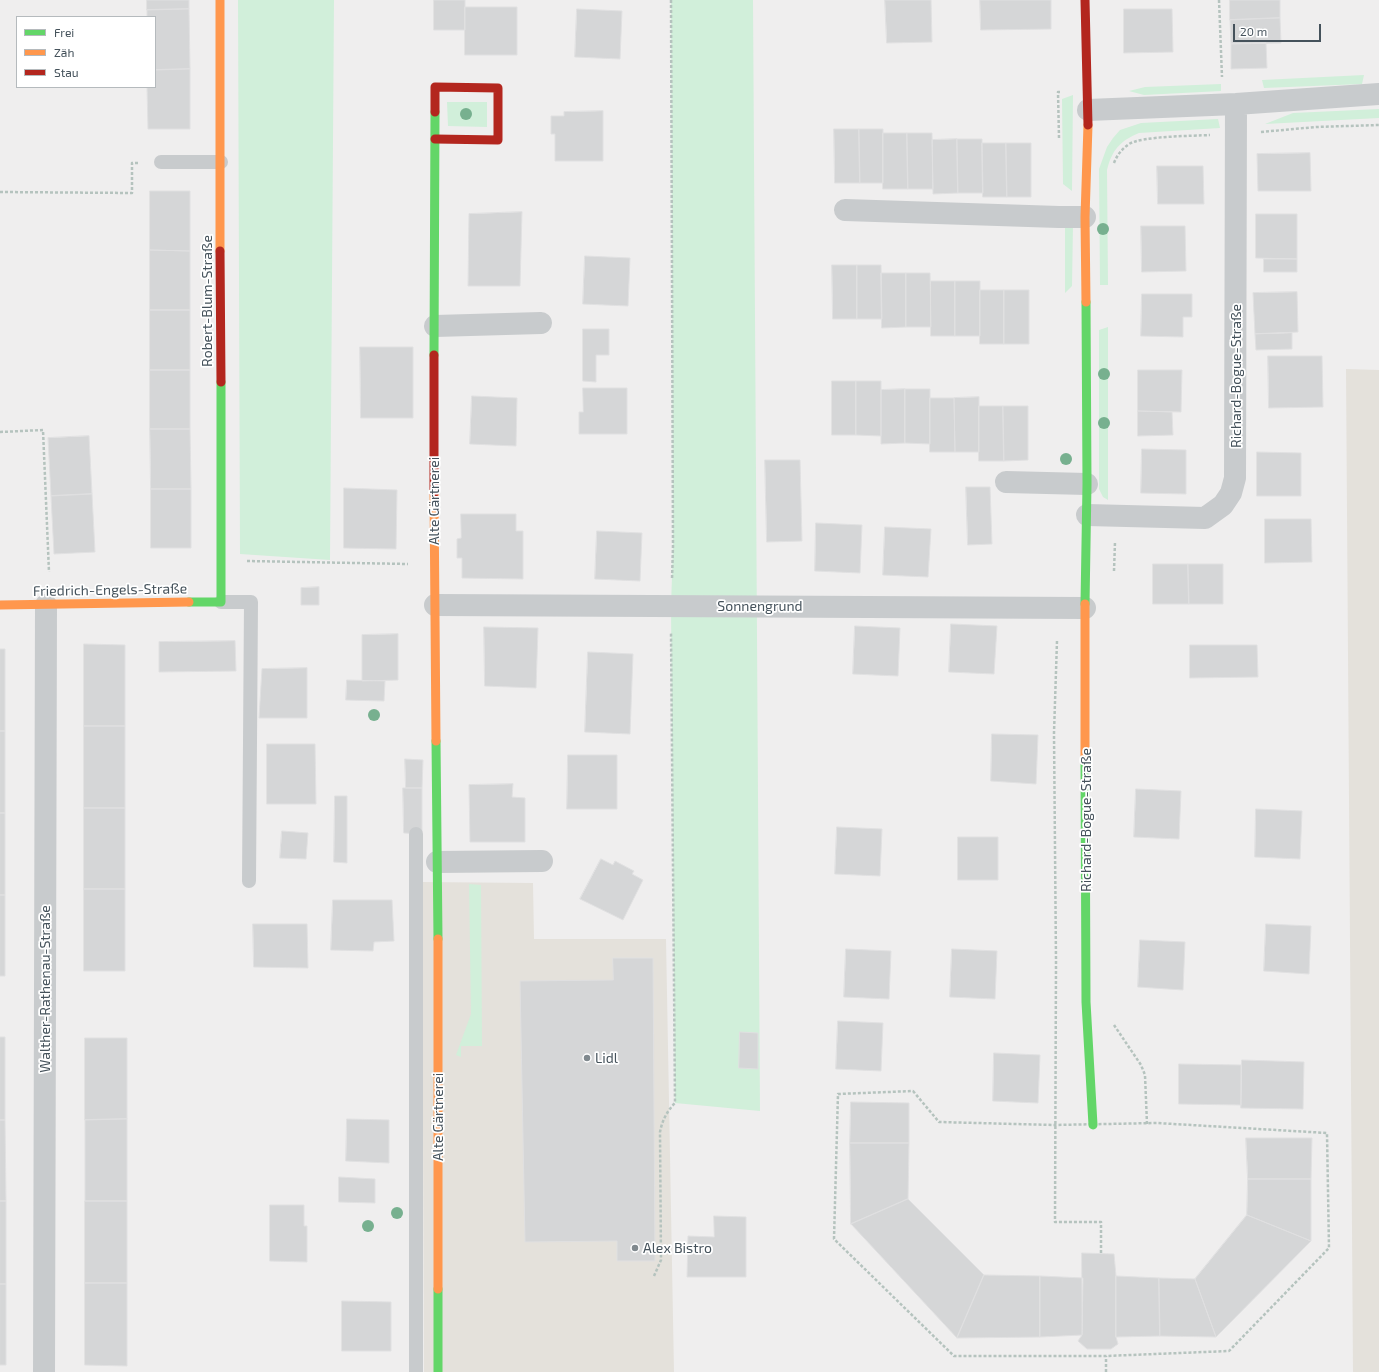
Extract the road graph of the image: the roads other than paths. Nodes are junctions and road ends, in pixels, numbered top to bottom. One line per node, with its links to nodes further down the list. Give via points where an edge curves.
1 (220, 0): 8 (street, Robert-Blum-Straße)
2 (1085, 0): 4 (street, Richard-Bogue-Straße)
3 (1379, 94): 5 (street)
4 (1088, 100): 5 (street); 10 (street, Richard-Bogue-Straße)
5 (1236, 104): 15 (street, Richard-Bogue-Straße, via 1235,478 1231,493 1223,505 1204,518)
6 (435, 139): 6 (street, Alte Gärtnerei, via 434,87 498,88 498,140); 12 (street, Alte Gärtnerei)
7 (161, 162): 8 (lane)
8 (221, 162): 16 (street, Robert-Blum-Straße)
9 (845, 210): 10 (street)
10 (1085, 217): 14 (street, Richard-Bogue-Straße)
11 (541, 323): 12 (street)
12 (435, 326): 19 (street, Alte Gärtnerei)
13 (1006, 482): 14 (street)
14 (1087, 484): 15 (street, Richard-Bogue-Straße)
15 (1087, 516): 20 (street, Richard-Bogue-Straße)
16 (221, 602): 18 (street, Friedrich-Engels-Straße); 24 (lane, via 251,602)
17 (0, 605): 18 (street, Friedrich-Engels-Straße)
18 (46, 605): 26 (street, Walther-Rathenau-Straße)
19 (435, 605): 20 (street, Sonnengrund); 22 (street, Alte Gärtnerei)
20 (1085, 608): 25 (street, Richard-Bogue-Straße, via 1086,1002)
21 (416, 834): 27 (lane)
22 (437, 862): 23 (street); 28 (street, Alte Gärtnerei)
23 (542, 862)
24 (249, 881)
25 (1093, 1125)
26 (44, 1372)
27 (416, 1372)
28 (438, 1372)

